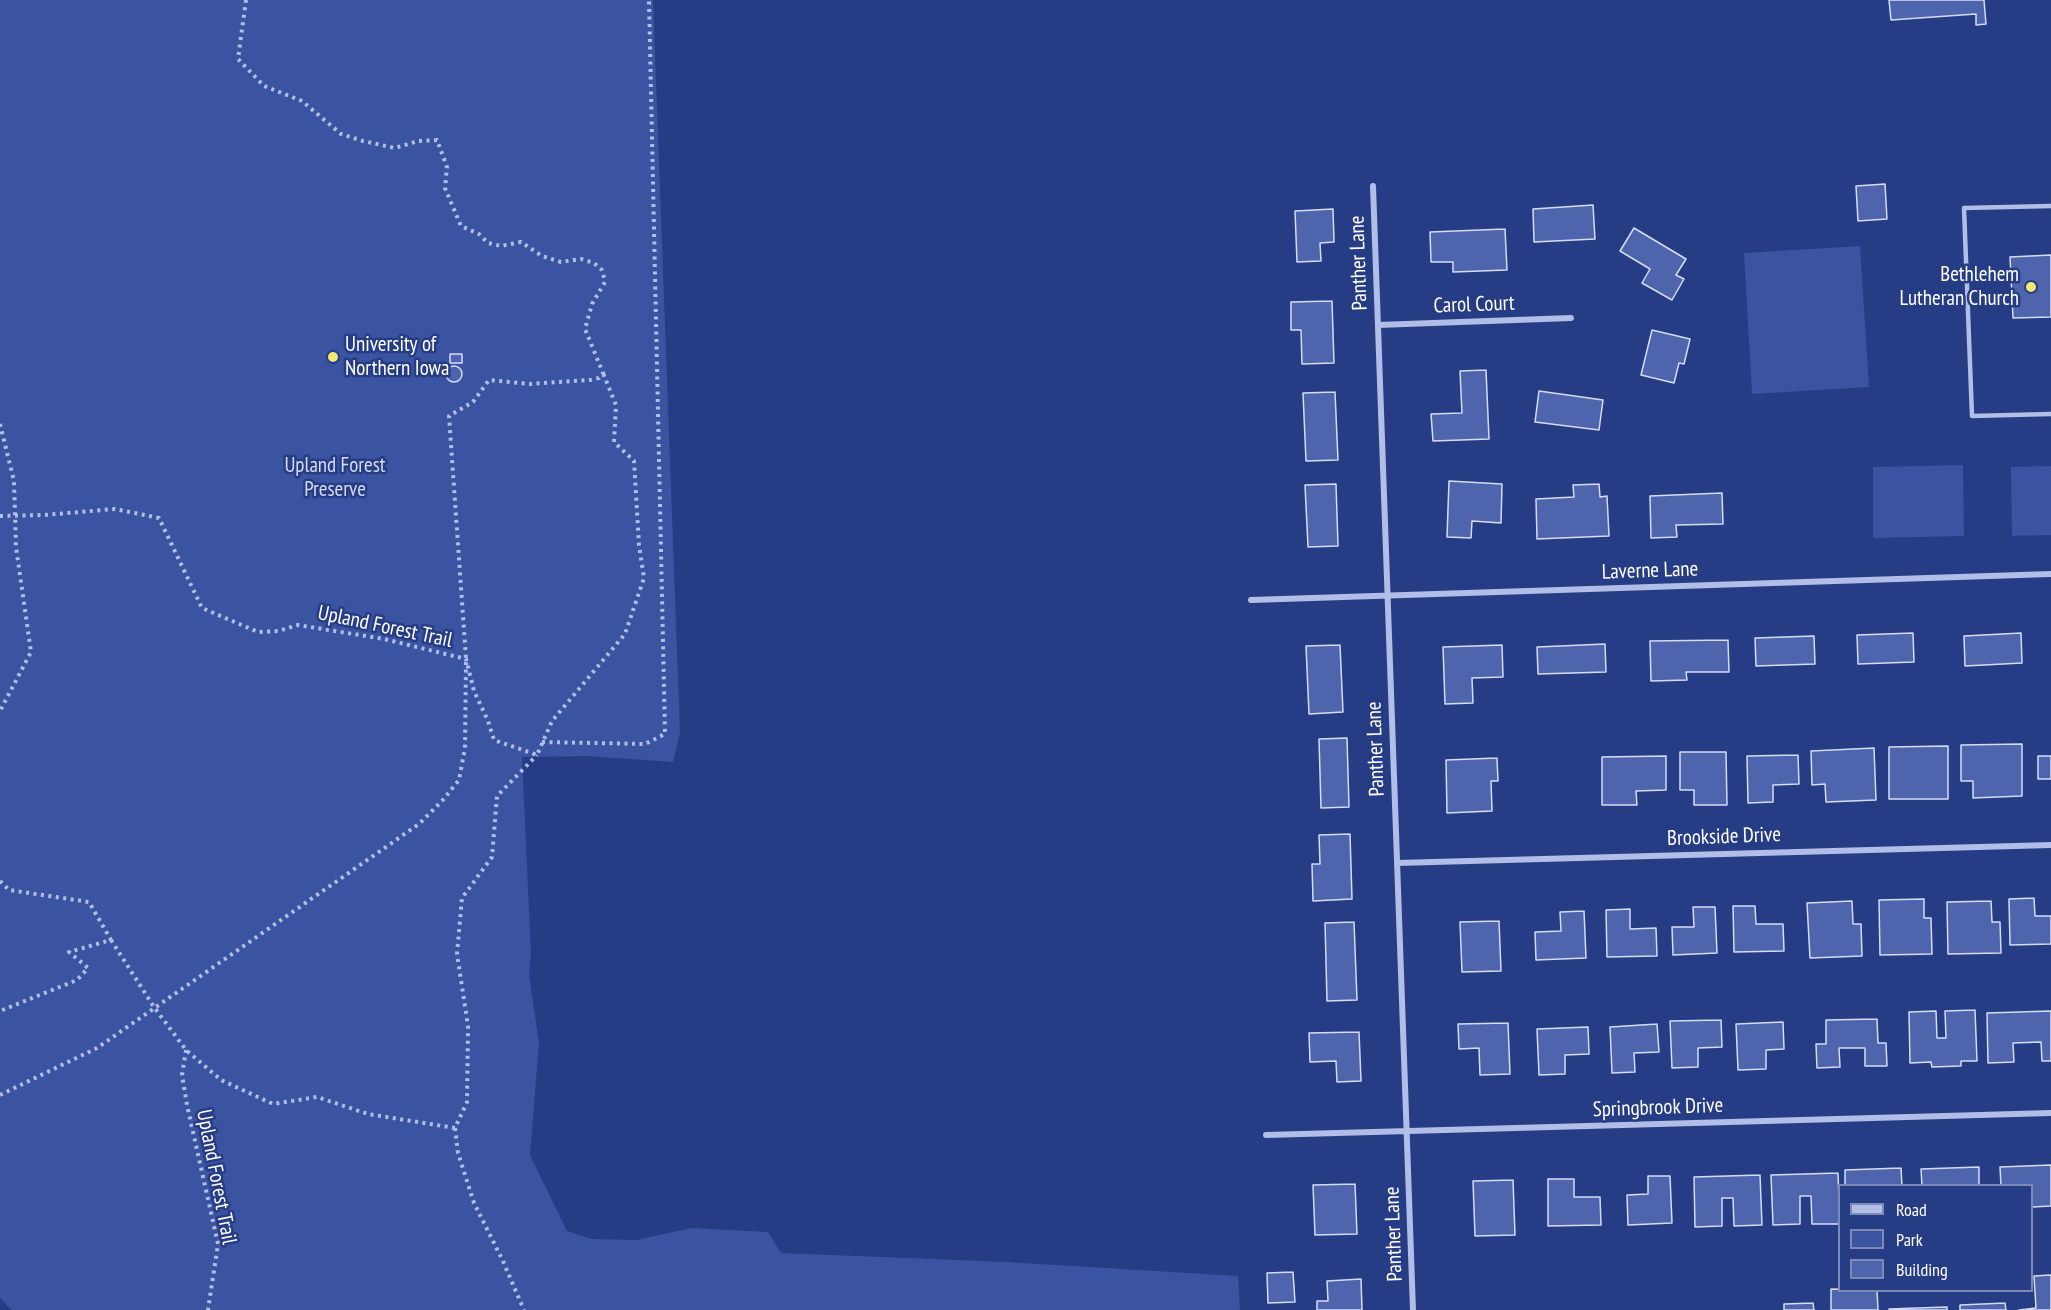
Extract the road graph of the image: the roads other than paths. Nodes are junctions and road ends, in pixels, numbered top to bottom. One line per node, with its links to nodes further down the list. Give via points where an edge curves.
1 (1373, 186): 4 (street, Panther Lane)
2 (2051, 206): 5 (lane, via 1964,208 1972,416)
3 (1571, 318): 4 (street, Carol Court)
4 (1377, 325): 7 (street, Panther Lane)
5 (2051, 414)
6 (2051, 574): 7 (street, Laverne Lane)
7 (1387, 597): 8 (street, Laverne Lane); 10 (street, Panther Lane)
8 (1251, 600)
9 (2051, 845): 10 (street, Brookside Drive)
10 (1397, 862): 12 (street, Panther Lane)
11 (2051, 1113): 12 (street, Springbrook Drive)
12 (1407, 1131): 13 (street, Springbrook Drive); 14 (street, Panther Lane)
13 (1266, 1135)
14 (1413, 1310)

